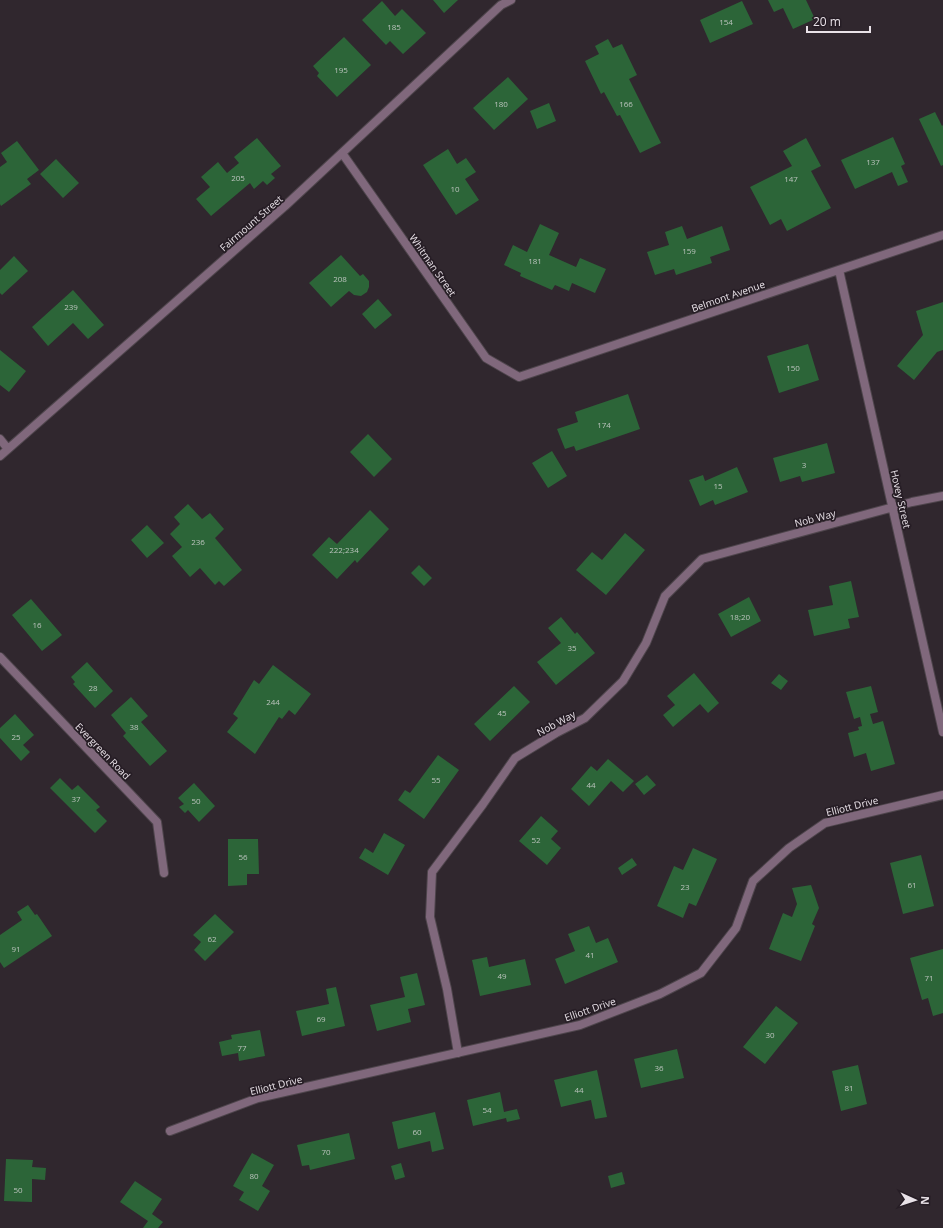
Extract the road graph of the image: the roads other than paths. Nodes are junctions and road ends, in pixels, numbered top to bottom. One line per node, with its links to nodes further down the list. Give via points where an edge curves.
1 (511, 0): 2 (street, Fairmount Street, via 501,5)
2 (342, 153): 5 (street, Whitman Street, via 486,358); 7 (street, Fairmount Street)
3 (943, 235): 4 (street, Belmont Avenue)
4 (839, 270): 5 (street, Belmont Avenue); 10 (street, Hovey Street)
5 (519, 377)
6 (0, 439): 7 (street)
7 (8, 449): 8 (street, Fairmount Street)
8 (0, 456)
9 (943, 496): 10 (street, Nob Way)
10 (892, 507): 12 (street, Hovey Street); 15 (street, Nob Way, via 702,559 665,596 646,643 623,681 586,718 515,758 432,872 430,917)
11 (0, 657): 14 (street, Evergreen Road, via 156,822)
12 (943, 732)
13 (943, 795): 15 (street, Elliott Drive, via 825,823 788,848 753,881 736,928 701,973 660,994 580,1025)
14 (164, 873)
15 (458, 1052): 16 (street, Elliott Drive, via 258,1098)
16 (170, 1131)

